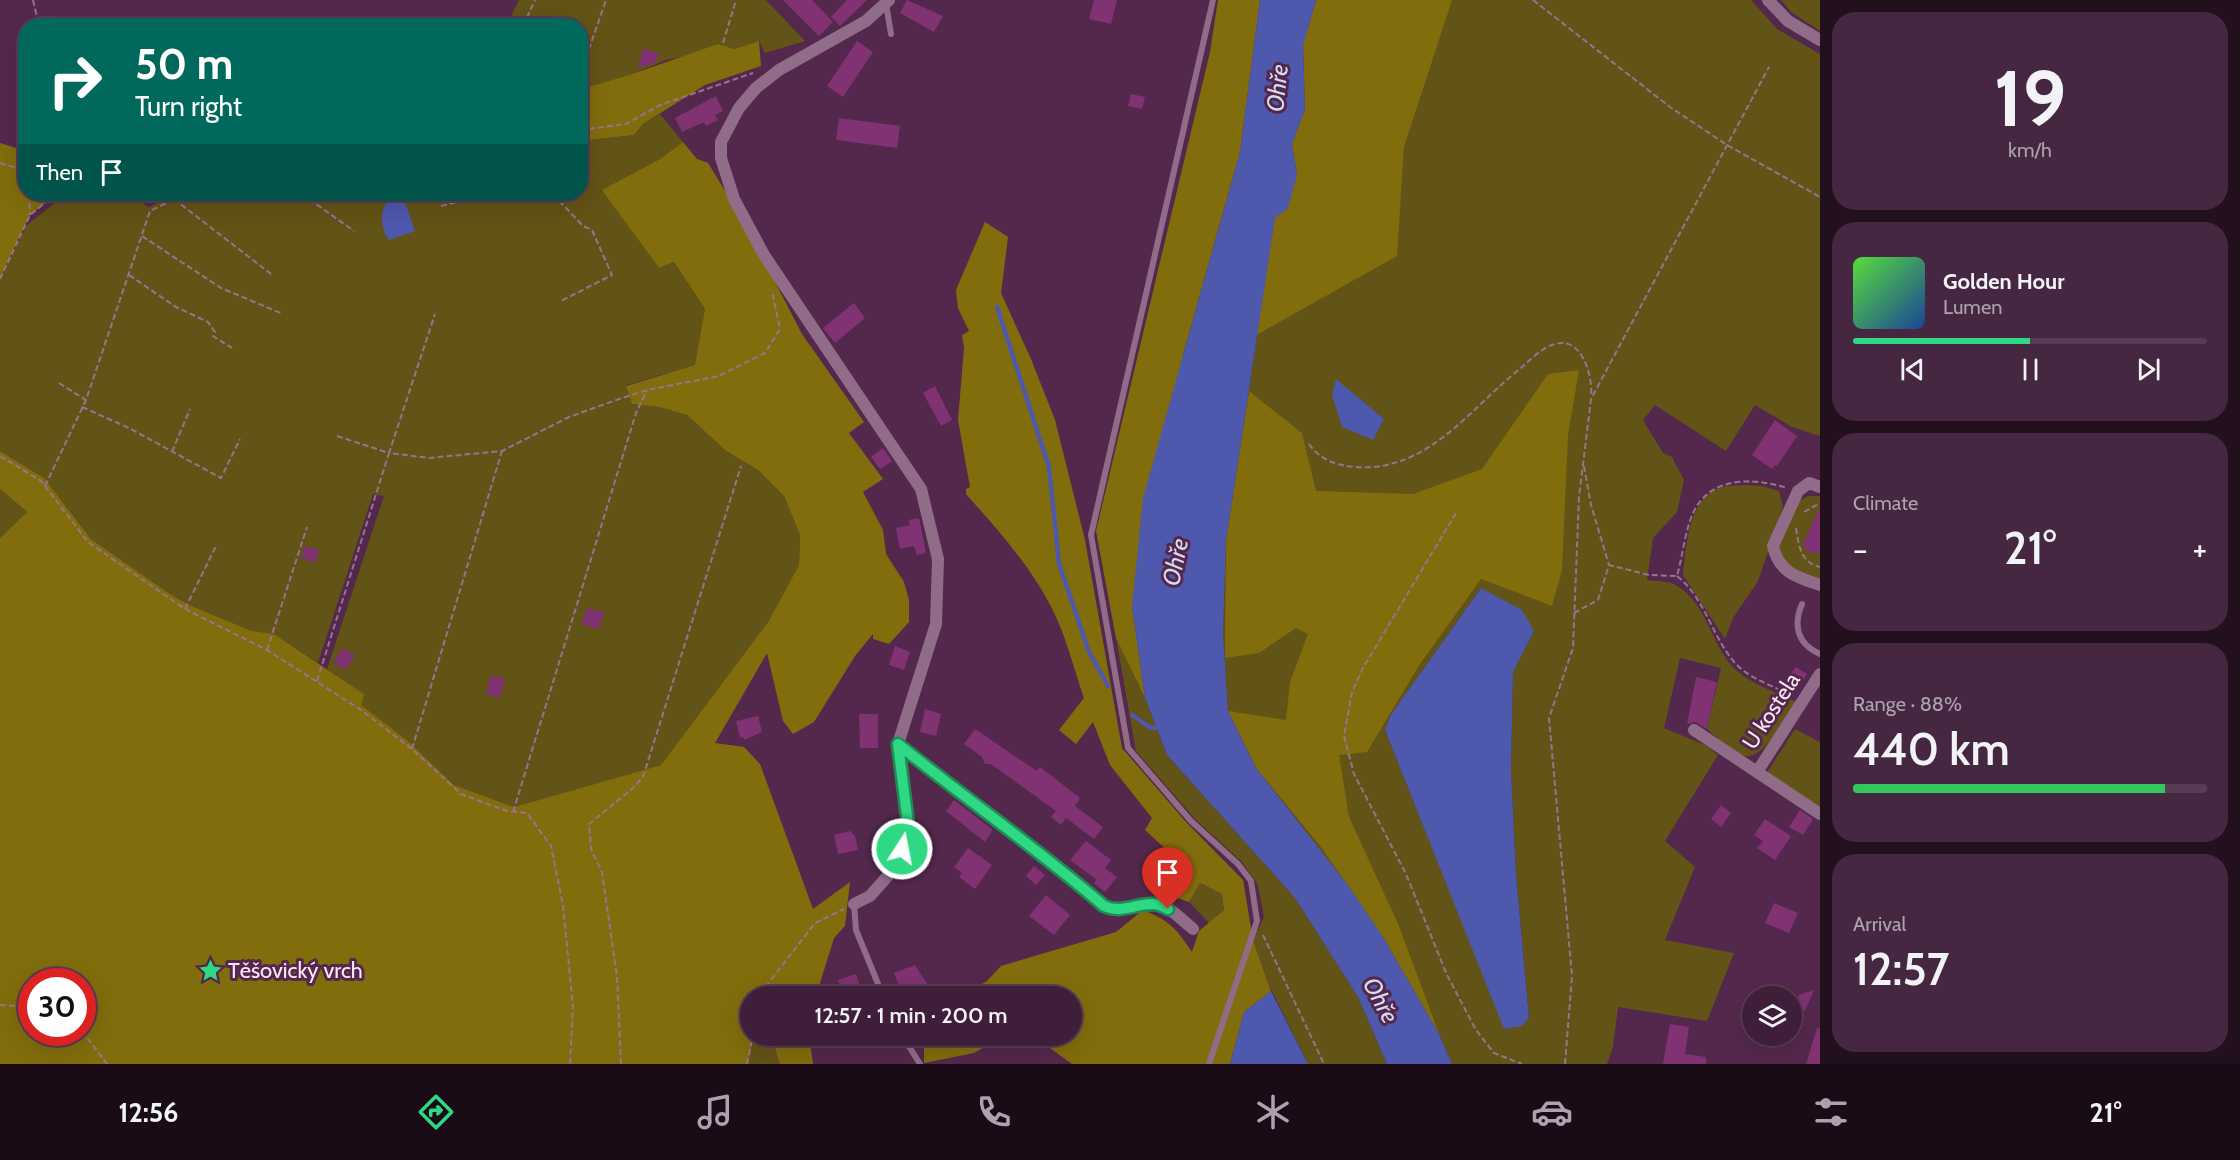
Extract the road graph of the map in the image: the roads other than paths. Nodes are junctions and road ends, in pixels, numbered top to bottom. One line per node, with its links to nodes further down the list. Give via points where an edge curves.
1 (1213, 0): 20 (lane, via 1091,534 1128,748 1191,821 1251,881 1257,921)
2 (888, 2): 4 (lane); 12 (street, via 866,21 779,70 756,88 739,108 721,142 721,158 734,199 764,255 921,489 938,560 936,624)
3 (1772, 4): 5 (street)
4 (891, 34)
5 (1820, 40)
6 (1820, 487): 7 (street, via 1809,483 1798,491 1773,546 1786,573)
7 (1820, 585)
8 (1802, 604): 9 (lane, via 1797,627 1806,644)
9 (1820, 654)
10 (1820, 674): 13 (street, U kostela)
11 (1694, 730): 13 (street, U kostela)
12 (898, 744): 15 (street, via 908,824 902,849 893,870 870,896); 16 (street, via 1104,906 1126,909 1153,904 1168,909)
13 (1757, 772): 14 (street, U kostela)
14 (1820, 814)
15 (854, 904): 17 (lane, via 856,930)
16 (1193, 929)
17 (879, 986)
18 (909, 1046): 19 (lane)
19 (920, 1064)
20 (1209, 1064)

